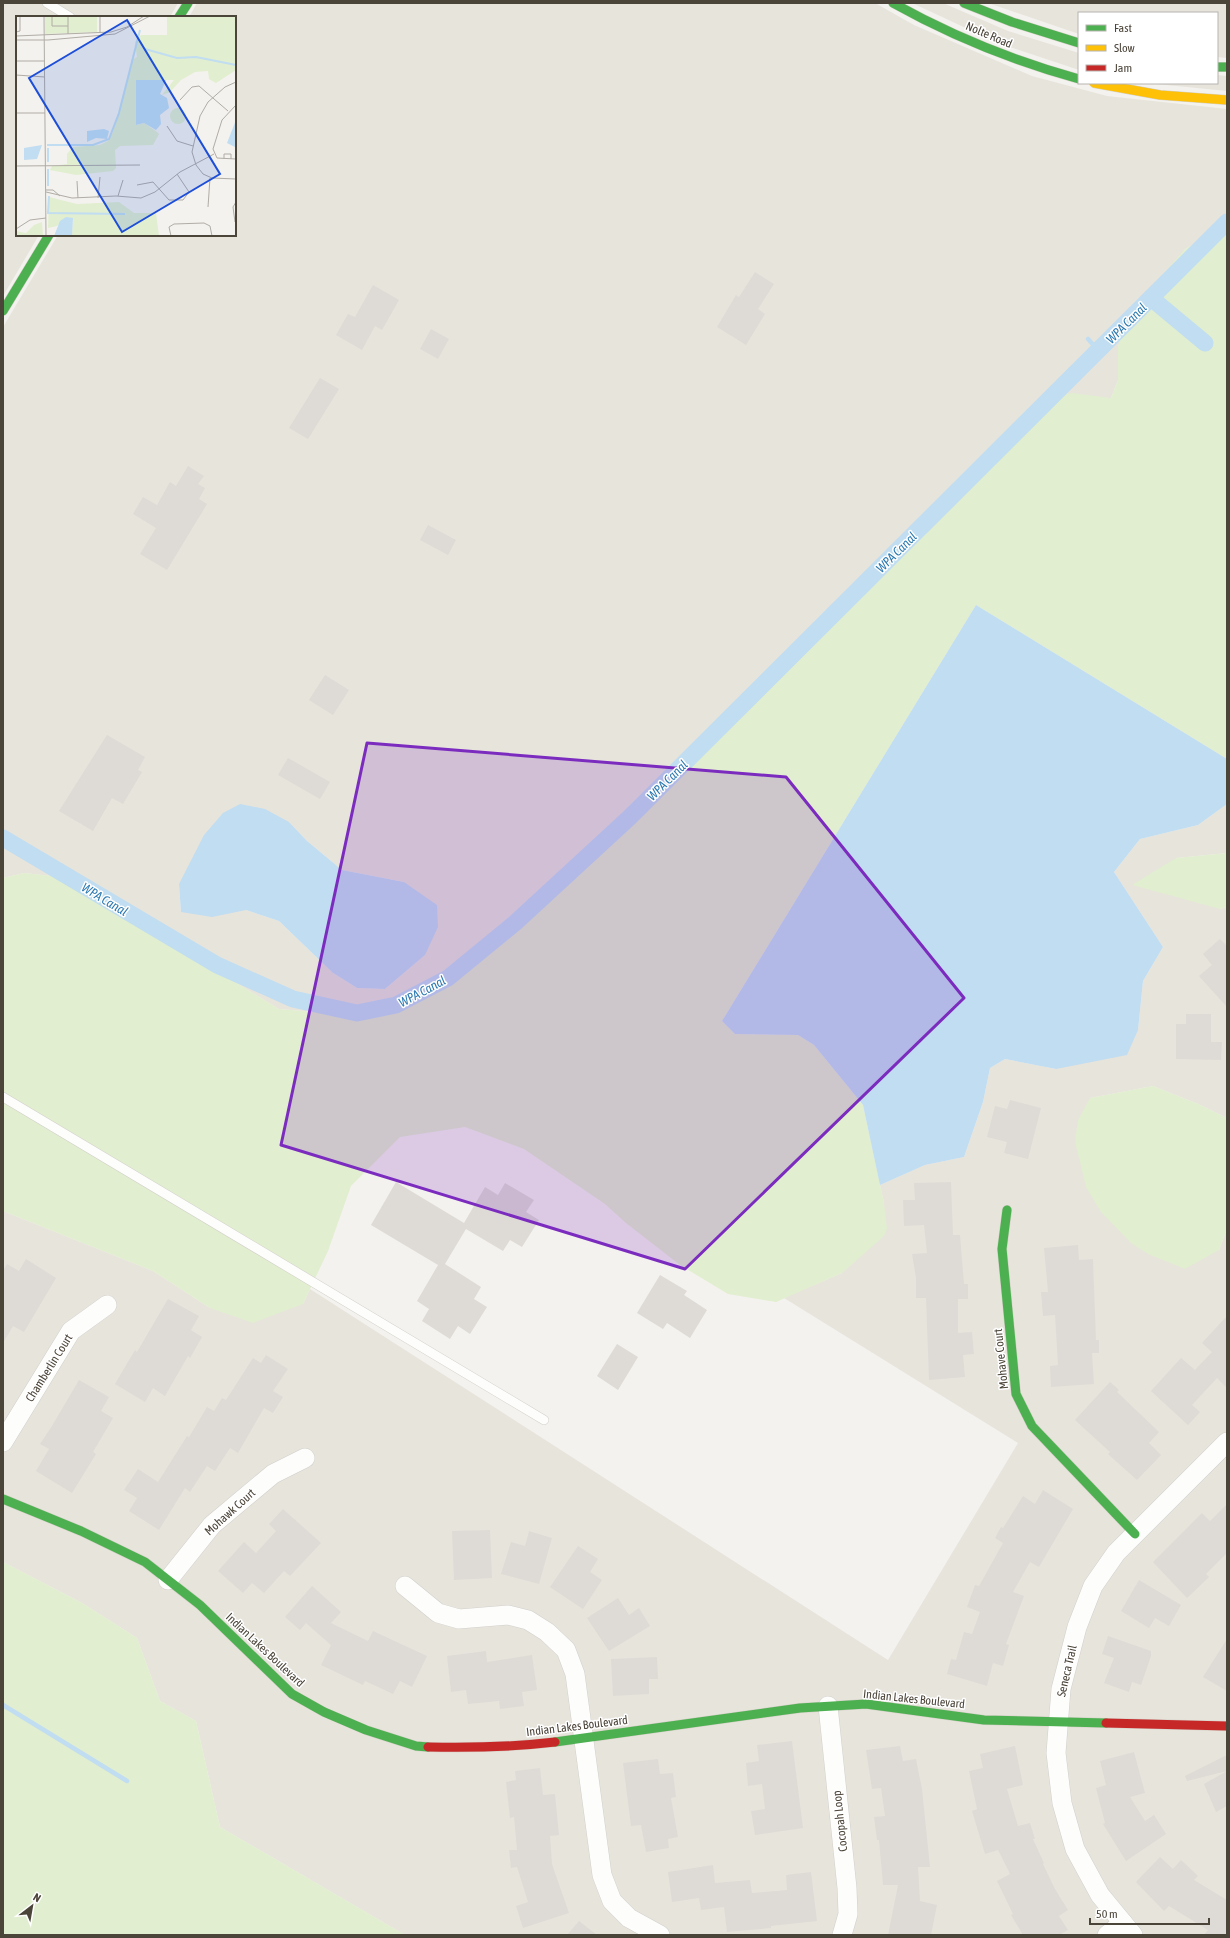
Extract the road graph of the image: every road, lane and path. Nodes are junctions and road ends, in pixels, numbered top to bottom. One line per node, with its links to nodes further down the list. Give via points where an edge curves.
1 (47, 3): 5 (lane)
2 (188, 3): 6 (street)
3 (893, 3): 8 (street, Nolte Road, via 918,17 1035,68)
4 (964, 3): 7 (street, Nolte Road, via 1012,22)
5 (68, 16)
6 (180, 16)
7 (1078, 43)
8 (1078, 79)
9 (1098, 84): 10 (street, via 1198,100)
10 (1227, 100)
11 (48, 236): 12 (street)
12 (3, 311)
13 (3, 1097): 16 (lane)
14 (1007, 1210): 21 (street, Mohave Court, via 1002,1249 1016,1394 1032,1426)
15 (107, 1305): 17 (street, Chamberlin Court, via 71,1331)
16 (544, 1420)
17 (3, 1442)
18 (1227, 1442): 21 (street, Seneca Trail)
19 (304, 1458): 22 (street, Mohawk Court, via 273,1474 212,1525)
20 (3, 1499): 22 (street, Indian Lakes Boulevard, via 81,1531 138,1559)
21 (1135, 1534): 25 (street, Seneca Trail, via 1116,1553 1093,1586 1080,1620 1061,1689)
22 (168, 1580): 27 (street, Indian Lakes Boulevard, via 200,1605 292,1694 324,1712 366,1730 416,1746 462,1748 531,1745)
23 (405, 1586): 27 (street, via 438,1613 459,1619 508,1615 528,1620 547,1632 566,1650 575,1674)
24 (828, 1706): 25 (street, Indian Lakes Boulevard, via 866,1704 984,1720); 27 (street, Indian Lakes Boulevard); 30 (street, Cocopah Loop, via 847,1888 848,1914)
25 (1058, 1723): 26 (street, Indian Lakes Boulevard); 28 (street, Seneca Trail, via 1056,1753 1062,1803 1074,1849 1100,1895)
26 (1227, 1726)
27 (584, 1738): 29 (street, via 602,1875 612,1902 629,1918)
28 (1128, 1929): 31 (street)
29 (660, 1935)
30 (842, 1935)
31 (1107, 1935)

